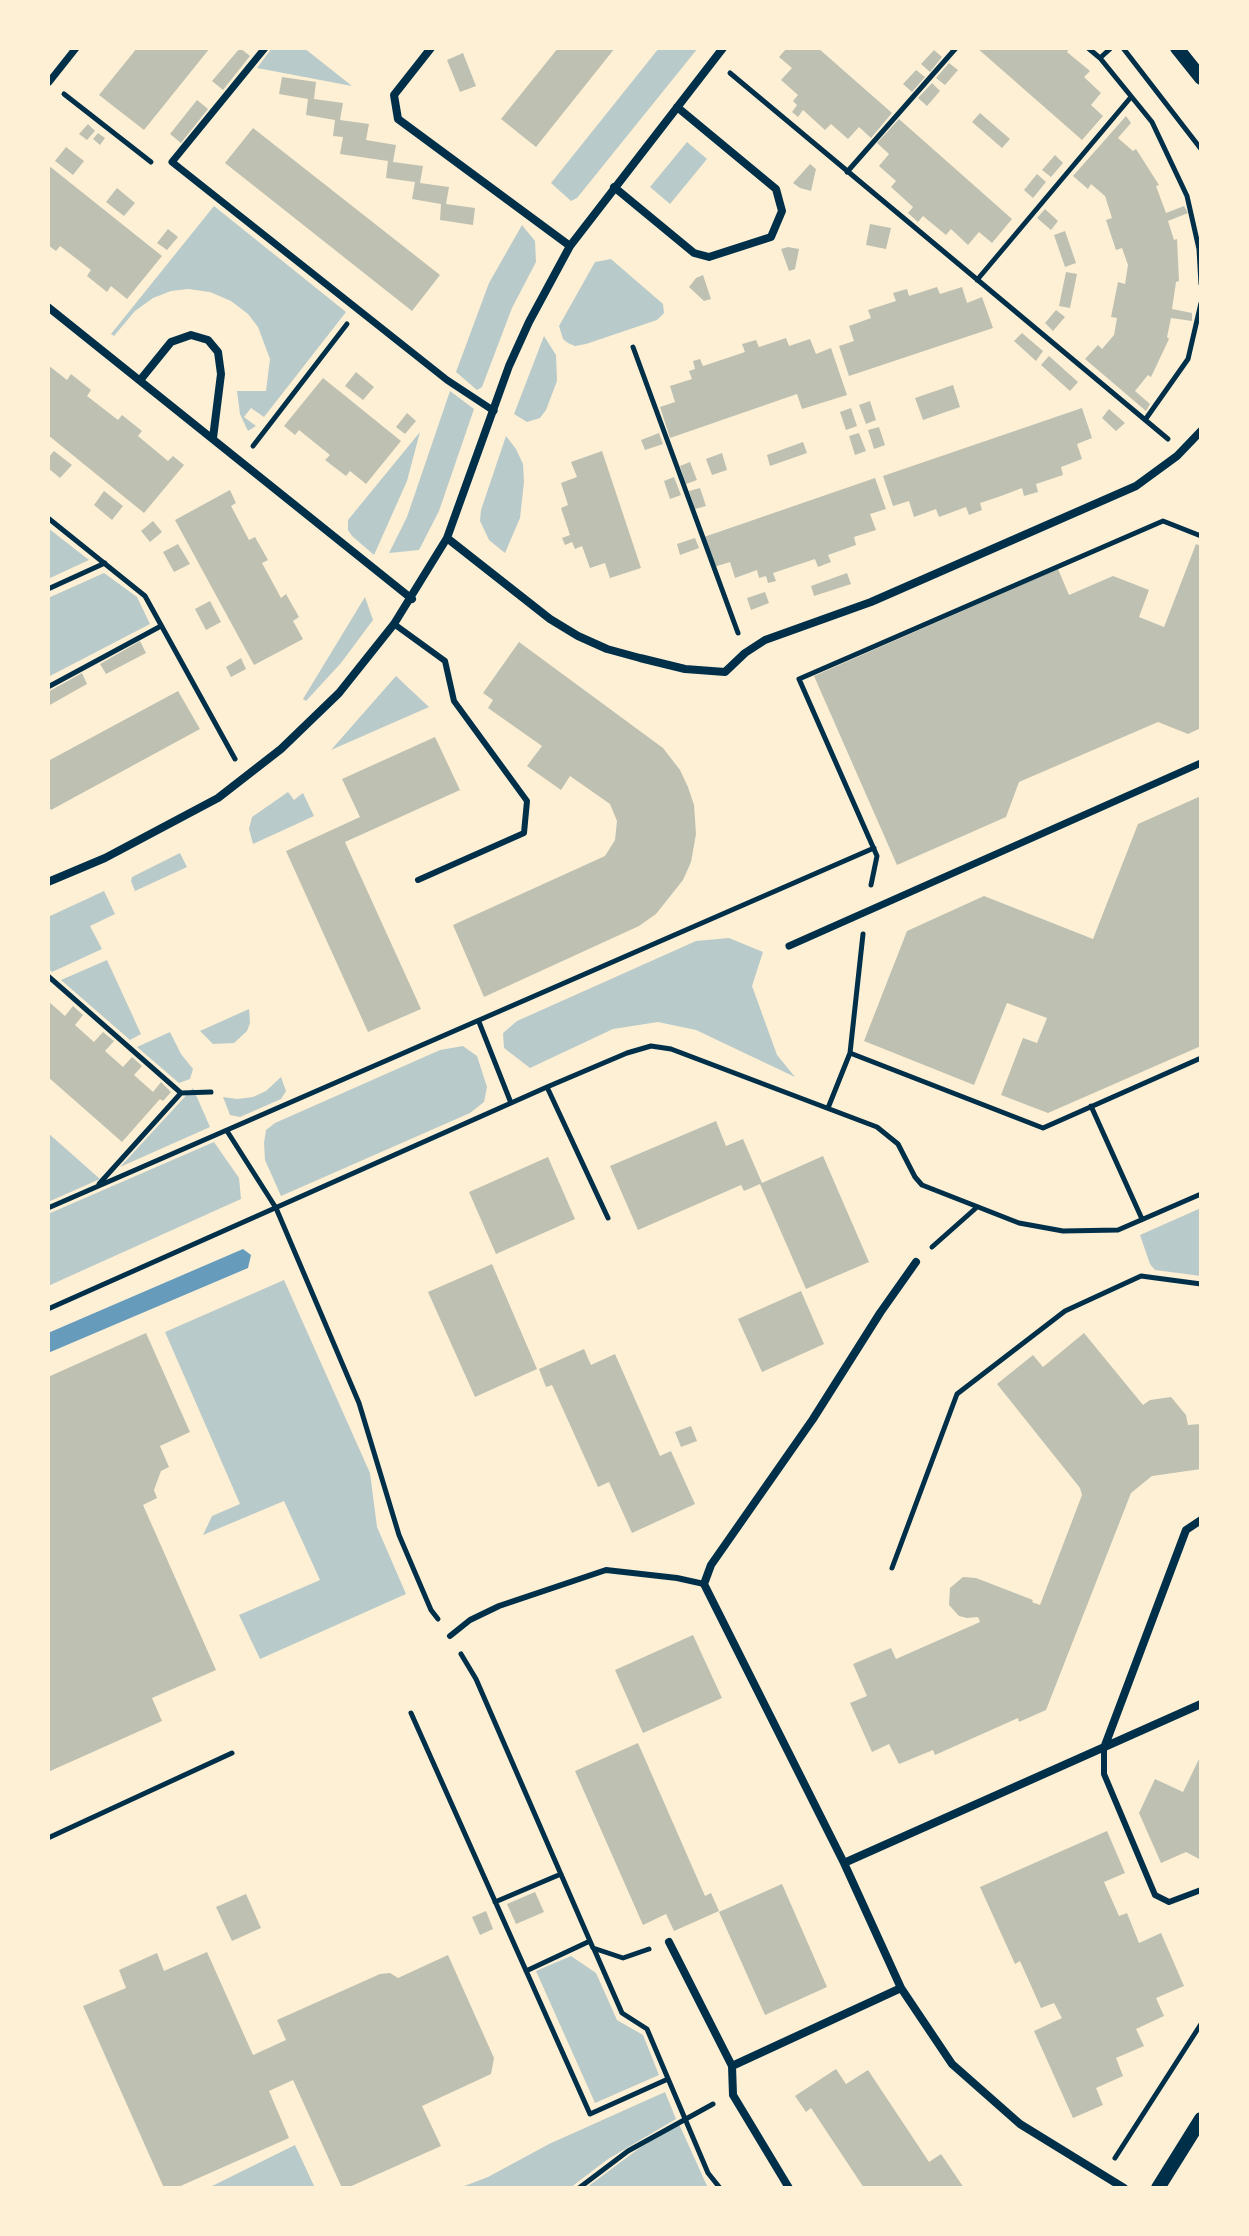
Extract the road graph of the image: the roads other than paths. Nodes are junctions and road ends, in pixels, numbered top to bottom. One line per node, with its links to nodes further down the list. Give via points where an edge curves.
1 (76, 48): 7 (street)
2 (265, 48): 13 (street, via 172,162 357,311)
3 (431, 48): 10 (street, via 394,95 398,119)
4 (723, 48): 8 (street)
5 (1177, 48): 6 (street)
6 (1201, 78)
7 (49, 82)
8 (677, 107): 9 (street); 9 (street, via 776,189 782,211 771,237 709,257 694,253)
9 (614, 187): 10 (street)
10 (570, 246): 13 (street, via 529,322)
11 (48, 307): 12 (street)
12 (141, 379): 15 (street); 15 (street, via 171,342 191,335 208,340 218,352 221,374)
13 (494, 411): 16 (street)
14 (1201, 431): 16 (street, via 1136,486 871,602 765,640 725,672 685,669 607,649 550,619)
15 (213, 438): 17 (street)
16 (447, 538): 17 (street)
17 (412, 599): 18 (street)
18 (394, 624): 20 (lane, via 445,661 454,701 527,801 524,833); 21 (street, via 339,693 247,777 178,821)
19 (1201, 763): 22 (street)
20 (418, 880)
21 (48, 882)
22 (789, 946)
23 (916, 1262): 25 (street, via 711,1565)
24 (1201, 1520): 28 (street, via 1186,1530)
25 (704, 1584): 26 (lane, via 606,1570 499,1606); 29 (street)
26 (450, 1636)
27 (1201, 1704): 28 (street)
28 (1104, 1748): 29 (street); 30 (lane, via 1104,1774 1155,1895 1169,1902)
29 (844, 1863): 32 (street)
30 (1201, 1890)
31 (669, 1942): 33 (street)
32 (901, 1988): 33 (street); 36 (street, via 952,2064 1020,2124)
33 (732, 2066): 35 (street, via 733,2095)
34 (1201, 2119): 37 (street)
35 (789, 2188)
36 (1124, 2188)
37 (1158, 2188)

